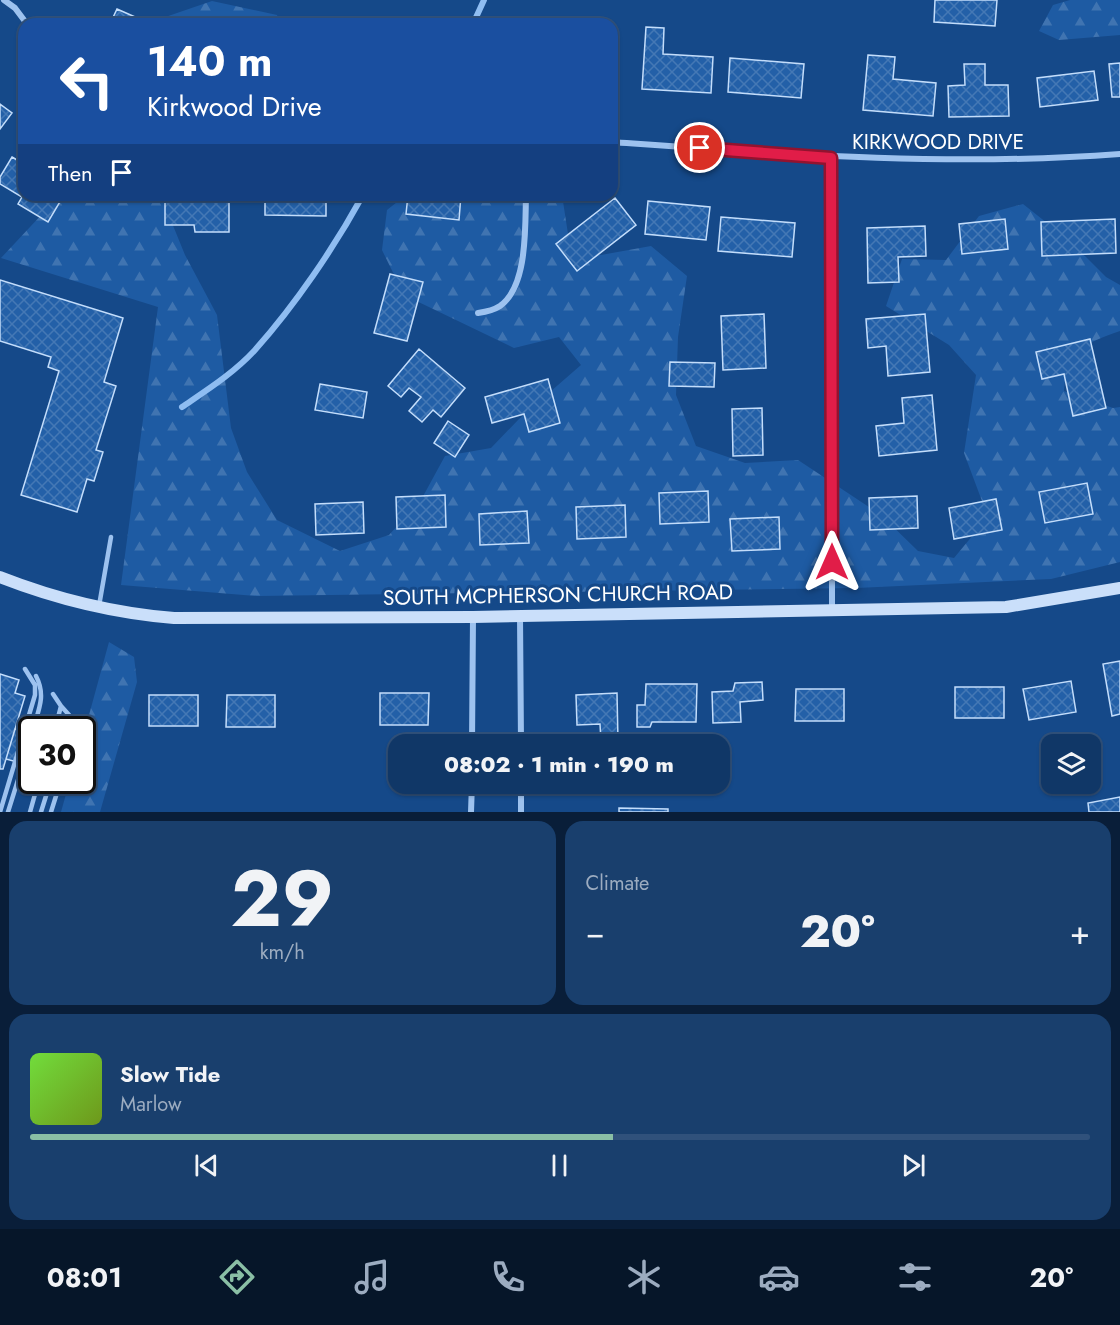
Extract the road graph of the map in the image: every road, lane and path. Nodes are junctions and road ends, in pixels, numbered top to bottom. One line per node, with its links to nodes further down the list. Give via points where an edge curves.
1 (4, 0): 2 (street)
2 (22, 18)
3 (618, 142): 5 (street, KIRKWOOD DRIVE)
4 (1120, 154): 5 (street, KIRKWOOD DRIVE, via 928,161)
5 (831, 158): 12 (street)
6 (526, 201): 7 (street, via 517,279 501,305)
7 (478, 313)
8 (111, 537): 11 (lane)
9 (0, 577): 11 (main road, SOUTH MCPHERSON CHURCH ROAD)
10 (1120, 588): 12 (main road, SOUTH MCPHERSON CHURCH ROAD, via 1014,607)
11 (98, 607): 14 (main road, SOUTH MCPHERSON CHURCH ROAD, via 174,618)
12 (832, 609): 13 (main road, SOUTH MCPHERSON CHURCH ROAD)
13 (520, 616): 14 (main road, SOUTH MCPHERSON CHURCH ROAD); 23 (street)
14 (473, 618): 22 (street)
15 (25, 669): 30 (lane, via 35,685 35,695)
16 (36, 676): 19 (lane, via 42,698)
17 (54, 694): 18 (lane)
18 (62, 706): 20 (lane); 21 (lane)
19 (37, 716)
20 (59, 716)
21 (70, 716)
22 (472, 734)
23 (520, 734)
24 (18, 780): 31 (lane)
25 (35, 794): 32 (lane)
26 (47, 794): 33 (lane)
27 (57, 794): 34 (lane)
28 (472, 794): 35 (street)
29 (521, 794): 36 (street)
30 (0, 812)
31 (8, 812)
32 (30, 812)
33 (41, 812)
34 (51, 812)
35 (471, 812)
36 (521, 812)

